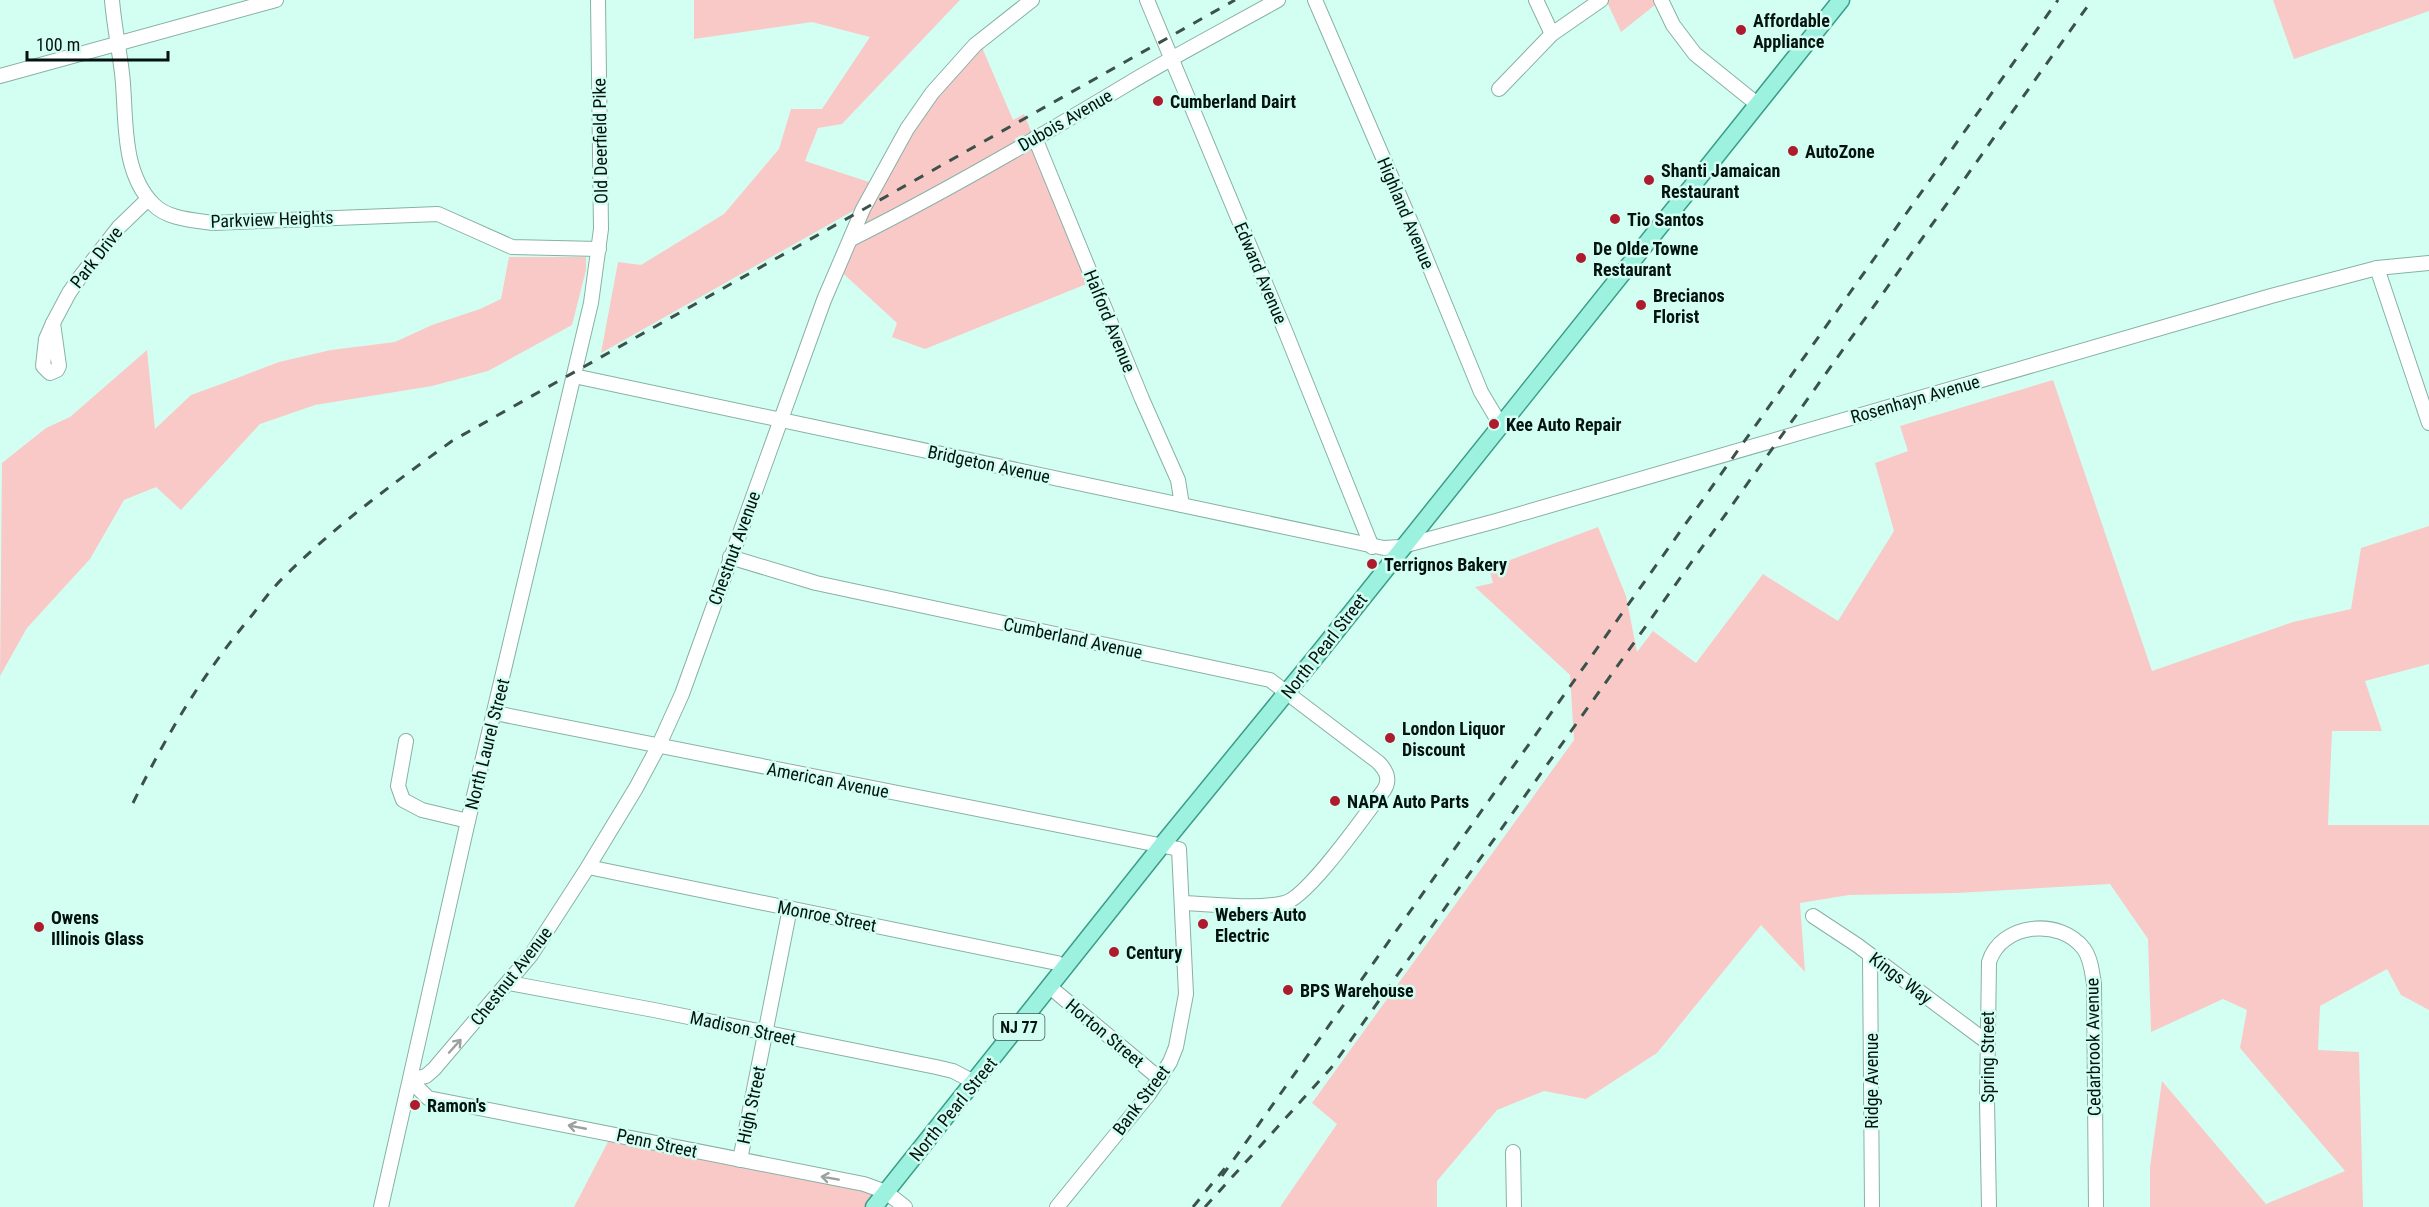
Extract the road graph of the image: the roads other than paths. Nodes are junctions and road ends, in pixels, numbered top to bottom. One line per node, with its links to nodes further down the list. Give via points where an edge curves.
1 (112, 0): 13 (street, Parkview Heights)
2 (276, 0): 13 (street)
3 (598, 0): 21 (street, Old Deerfield Pike)
4 (1032, 0): 20 (street, Chestnut Avenue, via 975,45 932,93 881,175)
5 (1147, 0): 14 (street, Edward Avenue)
6 (1278, 0): 14 (street, Dubois Avenue)
7 (1315, 0): 29 (street, Highland Avenue, via 1480,392)
8 (1536, 0): 12 (street)
9 (1601, 0): 12 (street)
10 (1661, 0): 17 (street, via 1672,25 1695,54)
11 (1841, 0): 17 (main road, North Pearl Street / NJ 77)
12 (1552, 34): 16 (street)
13 (117, 43): 15 (street); 19 (street, Parkview Heights, via 129,148 136,179)
14 (1172, 59): 18 (street, Dubois Avenue); 32 (street, Edward Avenue)
15 (0, 76)
16 (1499, 89)
17 (1757, 104): 29 (main road, North Pearl Street / NJ 77)
18 (1035, 138): 20 (street, Dubois Avenue); 30 (street, Halford Avenue, via 1178,480)
19 (148, 199): 21 (street, Parkview Heights, via 172,216 213,223 438,214 512,247); 25 (street, Park Drive, via 125,220 80,277)
20 (850, 239): 27 (street, Chestnut Avenue)
21 (599, 249): 24 (street, Old Deerfield Pike)
22 (2429, 263): 23 (street, Rosenhayn Avenue)
23 (2377, 268): 28 (street); 31 (street, Rosenhayn Avenue)
24 (595, 282): 26 (street, North Laurel Street)
25 (53, 323)
26 (574, 376): 27 (street, Bridgeton Avenue); 35 (street, North Laurel Street)
27 (781, 420): 30 (street, Bridgeton Avenue); 33 (street, Chestnut Avenue)
28 (2429, 423)
29 (1500, 424): 31 (main road, North Pearl Street / NJ 77)
30 (1182, 505): 32 (street, Bridgeton Avenue)
31 (1403, 546): 32 (street, Bridgeton Avenue); 34 (main road, North Pearl Street / NJ 77)
32 (1372, 547)
33 (730, 557): 34 (street, Cumberland Avenue, via 816,583 1270,680); 37 (street, Chestnut Avenue, via 682,694)
34 (1288, 692): 39 (main road, North Pearl Street / NJ 77); 41 (street, Cumberland Avenue, via 1378,762 1387,774 1387,786 1293,900 1264,905)
35 (495, 713): 37 (street, American Avenue); 38 (street, North Laurel Street)
36 (406, 741): 38 (street, via 398,786 403,800 422,810)
37 (658, 747): 39 (street, American Avenue); 40 (street, Chestnut Avenue)
38 (468, 820): 52 (street, North Laurel Street)
39 (1162, 845): 41 (street, Bank Street, via 1179,849); 46 (main road, North Pearl Street / NJ 77)
40 (588, 867): 42 (street, Monroe Street); 47 (street, Chestnut Avenue)
41 (1183, 903): 51 (street, Bank Street, via 1184,1014 1176,1047)
42 (790, 908): 46 (street, Monroe Street, via 1057,963); 49 (street, High Street)
43 (1813, 916): 45 (street, Kings Way)
44 (2030, 929): 50 (street, Spring Street, via 2007,938 1992,954); 64 (street, Cedarbrook Avenue, via 2046,927 2074,939 2084,948 2092,968)
45 (1870, 955): 50 (street, Kings Way); 62 (street, Ridge Avenue)
46 (1065, 968): 48 (main road, North Pearl Street / NJ 77)
47 (509, 983): 49 (street, Madison Street); 52 (street, Chestnut Avenue, one-way to 47, via 426,1076 434,1069)
48 (1050, 987): 51 (street, Horton Street); 53 (main road, North Pearl Street / NJ 77)
49 (765, 1033): 53 (street, Madison Street, via 936,1067); 55 (street, High Street)
50 (1987, 1042): 63 (street, Spring Street)
51 (1160, 1079): 60 (street, Bank Street)
52 (410, 1080): 55 (street, Penn Street, one-way to 52, via 428,1098); 57 (street, North Laurel Street)
53 (974, 1082): 56 (main road, North Pearl Street / NJ 77)
54 (1513, 1152): 61 (street)
55 (740, 1160): 56 (street, Penn Street, one-way to 55, via 864,1184)
56 (886, 1192): 58 (main road, North Pearl Street / NJ 77); 59 (street, Penn Street)
57 (381, 1207)
58 (874, 1207)
59 (905, 1207)
60 (1057, 1207)
61 (1514, 1207)
62 (1872, 1207)
63 (1989, 1207)
64 (2096, 1207)

